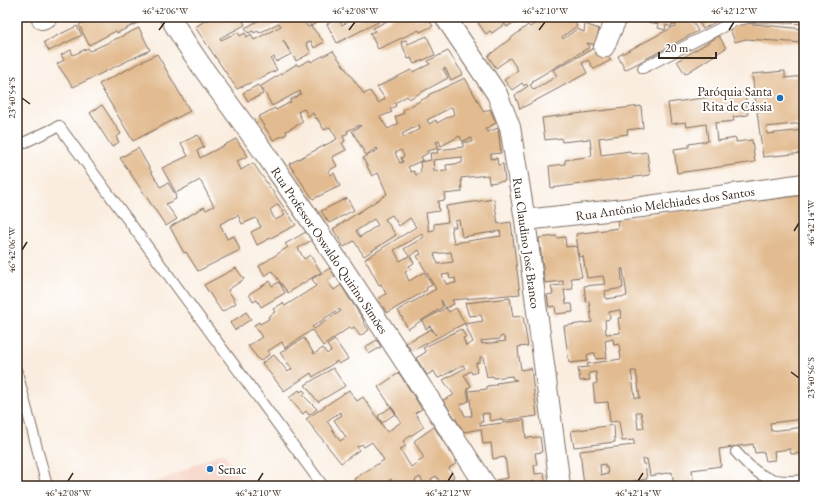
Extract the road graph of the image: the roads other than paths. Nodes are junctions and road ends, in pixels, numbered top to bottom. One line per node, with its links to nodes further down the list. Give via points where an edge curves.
1 (170, 17): 15 (street, Rua Professor Oswaldo Quirino Simões, via 369,306)
2 (446, 17): 9 (street, Rua Claudino José Branco, via 497,94 504,110 510,126)
3 (617, 17): 5 (street)
4 (804, 18): 6 (lane, via 753,17 736,20)
5 (604, 47)
6 (643, 68)
7 (17, 146): 14 (lane, via 59,126)
8 (804, 184): 9 (street, Rua Antônio Melchiades dos Santos, via 642,207)
9 (525, 220): 16 (street, Rua Claudino José Branco)
10 (17, 372): 13 (lane)
11 (736, 452): 12 (lane, via 750,468 765,477 781,481)
12 (804, 480)
13 (47, 486)
14 (323, 486)
15 (486, 486)
16 (560, 486)

